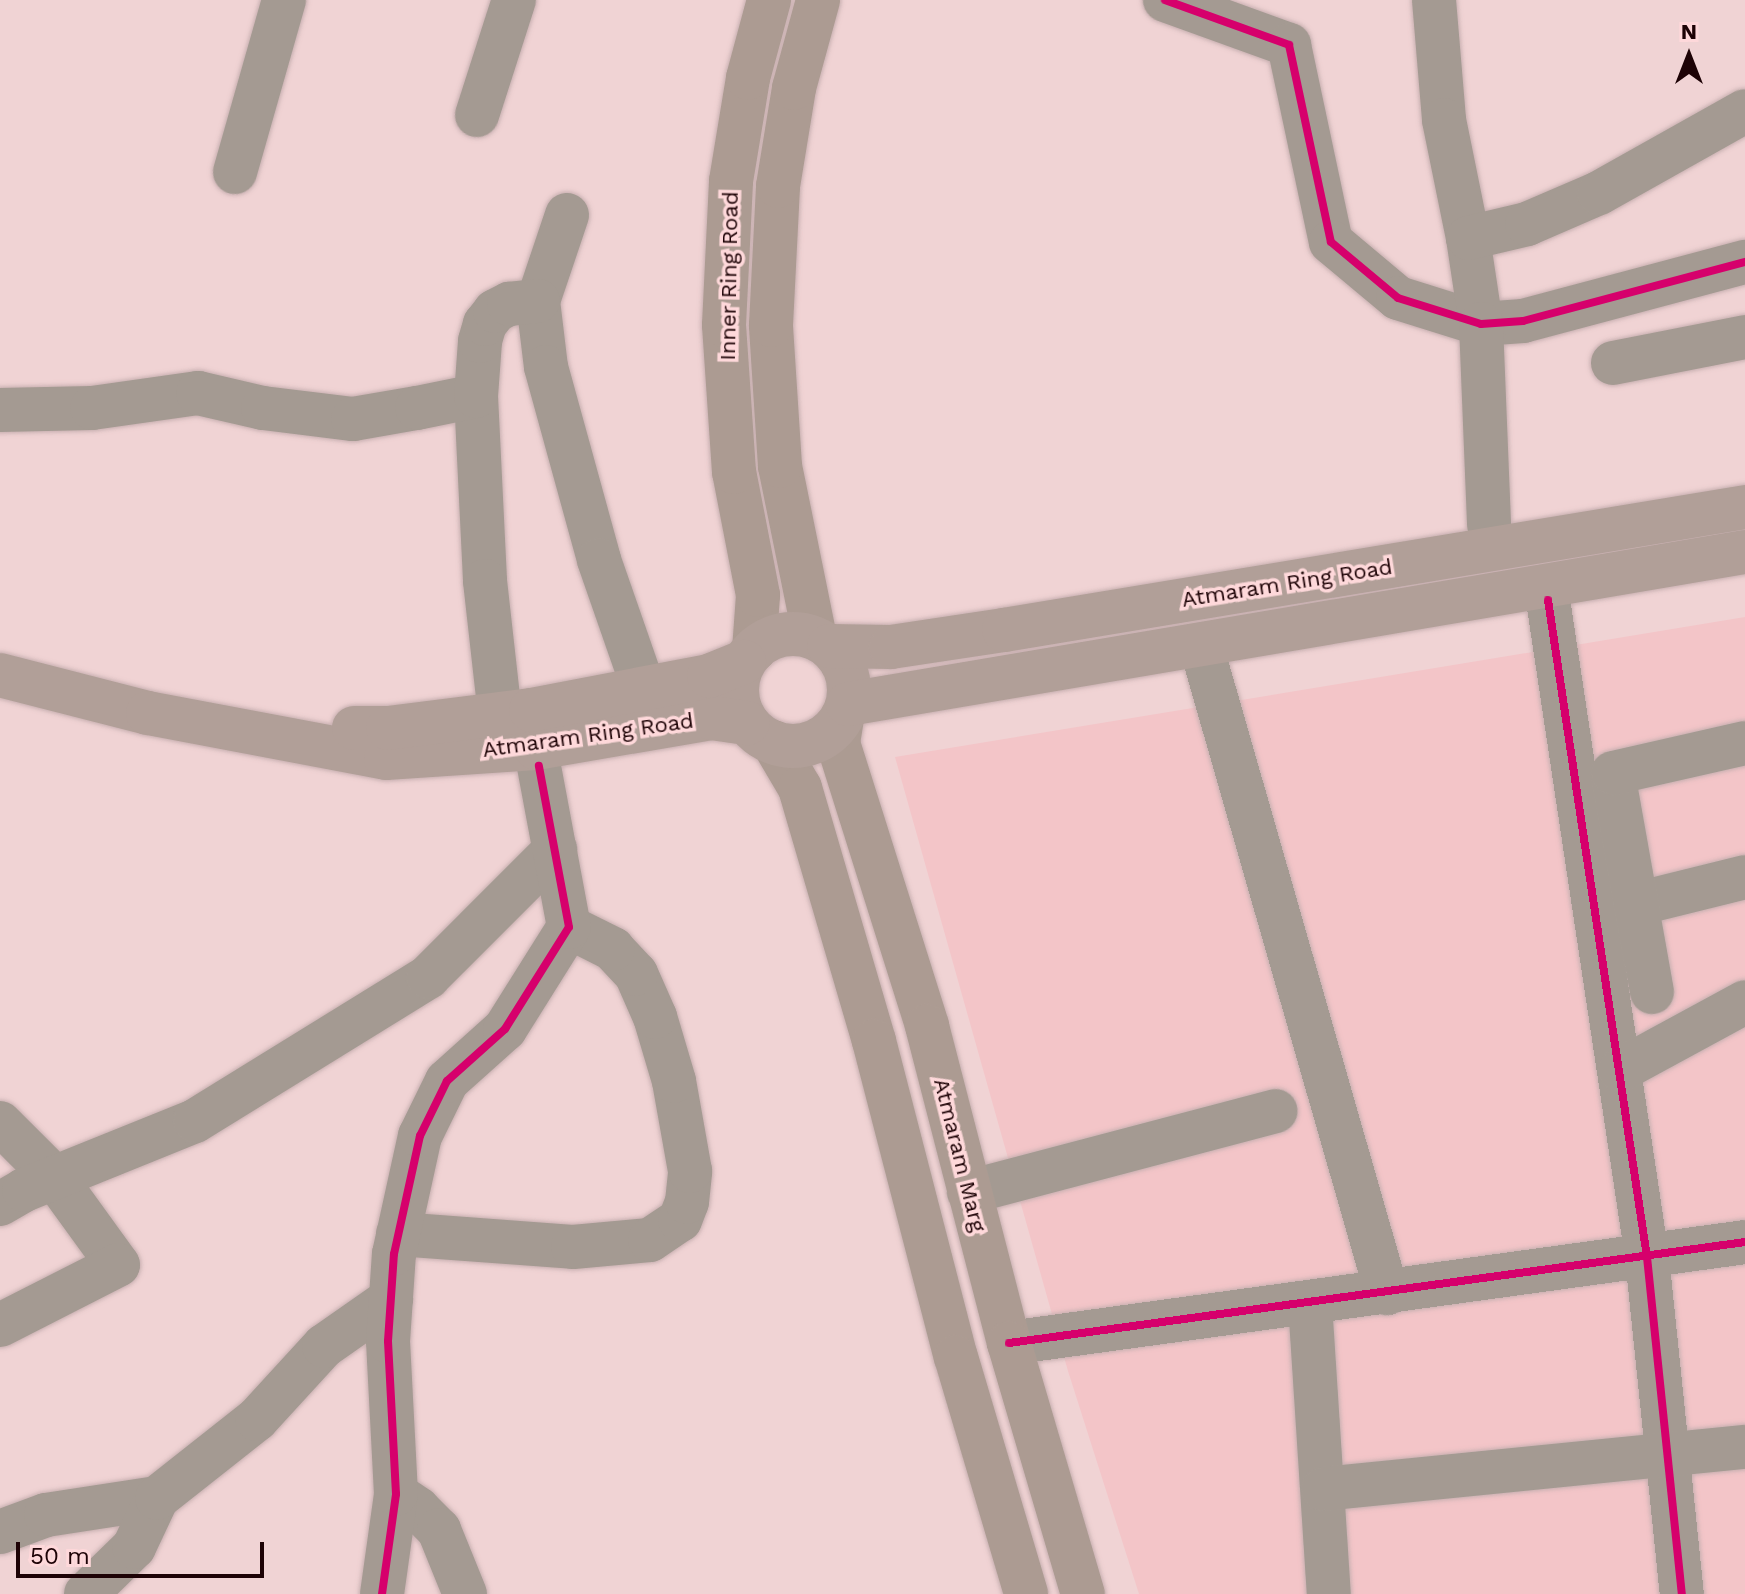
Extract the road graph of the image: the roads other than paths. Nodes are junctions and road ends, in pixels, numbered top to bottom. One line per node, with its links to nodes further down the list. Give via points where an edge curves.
1 (284, 0): 9 (street)
2 (514, 0): 8 (street)
3 (769, 0): 24 (main road, Inner Ring Road, via 748,78 731,181 724,325 734,472 758,595)
4 (818, 0): 23 (main road, Inner Ring Road, via 794,88 778,186 771,325 780,466)
5 (1165, 0): 14 (street, via 1289,45 1331,242 1398,298)
6 (1434, 0): 11 (street, via 1444,120)
7 (1745, 111): 11 (street, via 1599,193 1527,224)
8 (477, 115)
9 (235, 172)
10 (567, 215): 13 (street)
11 (1468, 238): 14 (street)
12 (1745, 262): 14 (street, via 1523,321)
13 (538, 301): 17 (street, via 509,304 485,324); 27 (street, via 550,382 599,560)
14 (1481, 324): 20 (street)
15 (1745, 337): 16 (street)
16 (1613, 363)
17 (476, 396): 18 (street, via 353,419 263,408 198,393 92,408); 29 (street, via 485,581)
18 (0, 410)
19 (1745, 507): 23 (highway, Atmaram Ring Road, via 976,635 891,647)
20 (1489, 525)
21 (1745, 552): 28 (highway, Atmaram Ring Road)
22 (1548, 600): 40 (street)
23 (822, 642): 24 (highway, via 783,635); 28 (highway, via 847,672)
24 (749, 656): 27 (highway, Atmaram Ring Road, via 709,676); 31 (highway, via 737,693)
25 (1204, 656): 49 (street)
26 (0, 675): 30 (highway, Atmaram Ring Road)
27 (644, 689): 29 (highway, Atmaram Ring Road)
28 (845, 711): 31 (highway, via 832,731 804,745); 44 (main road, Atmaram Marg, via 838,743 927,1026)
29 (500, 714): 30 (highway, Atmaram Ring Road, via 388,728)
30 (239, 730): 31 (highway, Atmaram Ring Road, via 386,758 536,748 711,718)
31 (760, 733): 63 (main road, via 800,788)
32 (1745, 743): 36 (street, via 1613,773)
33 (539, 766): 34 (street)
34 (555, 850): 37 (street); 43 (street, via 428,977 195,1121)
35 (1745, 877): 36 (street)
36 (1636, 904): 38 (street)
37 (569, 927): 46 (street, via 505,1029 447,1081 420,1136); 46 (street, via 613,949 636,974 655,1017 674,1081 690,1171 680,1220 650,1240 573,1247)
38 (1652, 992)
39 (1745, 1002): 40 (street)
40 (1620, 1070): 48 (street)
41 (1275, 1111): 44 (street)
42 (0, 1123): 43 (street)
43 (55, 1178): 45 (street); 52 (street, via 118,1265)
44 (969, 1192): 53 (main road, Atmaram Marg)
45 (0, 1204)
46 (398, 1234): 50 (street)
47 (1745, 1242): 48 (street)
48 (1647, 1257): 49 (street); 55 (street)
49 (1387, 1293): 51 (street)
50 (391, 1299): 57 (street, via 388,1341); 58 (street, via 324,1346 257,1419)
51 (1310, 1303): 53 (street); 56 (street)
52 (2, 1321)
53 (1009, 1343): 64 (main road, Atmaram Marg)
54 (1745, 1447): 55 (street)
55 (1666, 1455): 56 (street); 66 (street)
56 (1323, 1489): 65 (street)
57 (396, 1494): 61 (street); 62 (street, via 439,1530)
58 (157, 1498): 59 (street, via 46,1515); 60 (street, via 134,1547)
59 (0, 1532)
60 (86, 1594)
61 (382, 1594)
62 (465, 1594)
63 (1026, 1594)
64 (1083, 1594)
65 (1329, 1594)
66 (1682, 1594)

